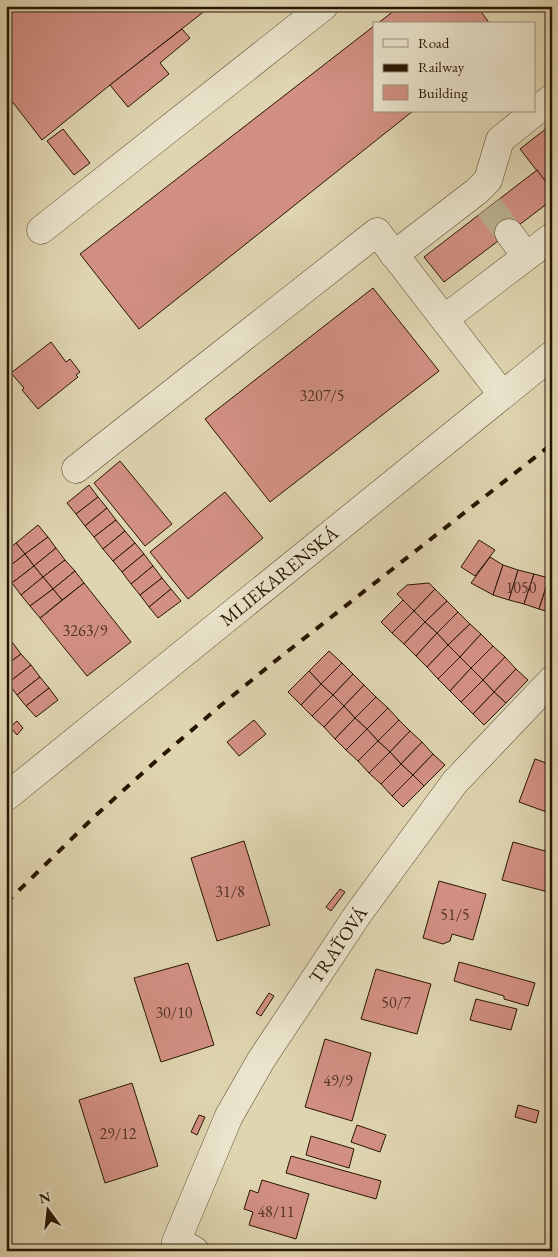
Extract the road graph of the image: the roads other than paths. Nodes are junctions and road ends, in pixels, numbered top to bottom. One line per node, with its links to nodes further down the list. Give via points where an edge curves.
1 (324, 6): 3 (street)
2 (550, 104): 6 (street, via 500,140 483,199)
3 (41, 230)
4 (509, 233): 7 (street)
5 (552, 237): 7 (street)
6 (394, 255): 8 (street); 11 (street, via 377,232)
7 (526, 256): 8 (street)
8 (444, 319): 10 (street)
9 (552, 355): 10 (street, MLIEKARENSKÁ)
10 (502, 394): 13 (street, MLIEKARENSKÁ)
11 (76, 469)
12 (552, 680): 14 (street, TRAŤOVÁ, via 455,782 348,930 261,1060 229,1116)
13 (6, 797)
14 (186, 1246)

